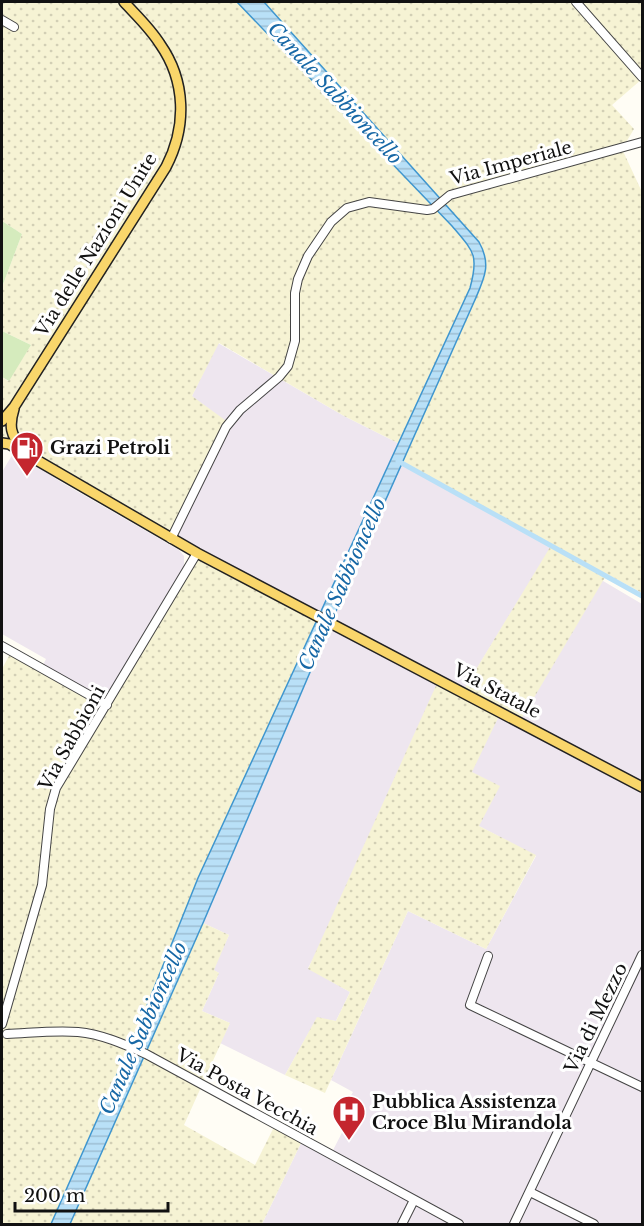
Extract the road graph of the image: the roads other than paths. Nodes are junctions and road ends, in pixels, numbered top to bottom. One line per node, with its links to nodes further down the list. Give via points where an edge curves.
1 (124, 2): 7 (main road, Via delle Nazioni Unite, via 161,44 179,85 177,140 166,167)
2 (576, 2): 5 (street)
3 (2, 20): 4 (street)
4 (14, 27)
5 (642, 77)
6 (642, 142): 11 (street, Via Imperiale, via 444,197 433,208 422,210 369,202 347,208 331,222 298,279 295,341 288,366 226,427)
7 (14, 407): 8 (main road, Via delle Nazioni Unite); 10 (main road, via 12,433 19,445)
8 (2, 421)
9 (2, 443): 10 (main road)
10 (37, 460): 11 (main road, Via Statale)
11 (171, 538): 12 (main road, Via Statale)
12 (197, 553): 14 (street, Via Sabbioni); 15 (main road, Via Statale)
13 (2, 646): 14 (street)
14 (106, 705): 18 (street, Via Sabbioni, via 54,795 42,885)
15 (642, 787)
16 (642, 955): 21 (street, Via di Mezzo)
17 (488, 956): 21 (street, via 470,1005)
18 (2, 1025): 19 (street)
19 (7, 1034): 20 (street); 24 (street, Via Posta Vecchia, via 78,1032 127,1046)
20 (2, 1041)
21 (591, 1062): 22 (street); 23 (street, Via di Mezzo)
22 (642, 1087)
23 (530, 1192): 27 (street, Via di Mezzo); 28 (street)
24 (414, 1200): 25 (street); 26 (street, Via Posta Vecchia)
25 (402, 1224)
26 (459, 1224)
27 (514, 1224)
28 (594, 1224)

